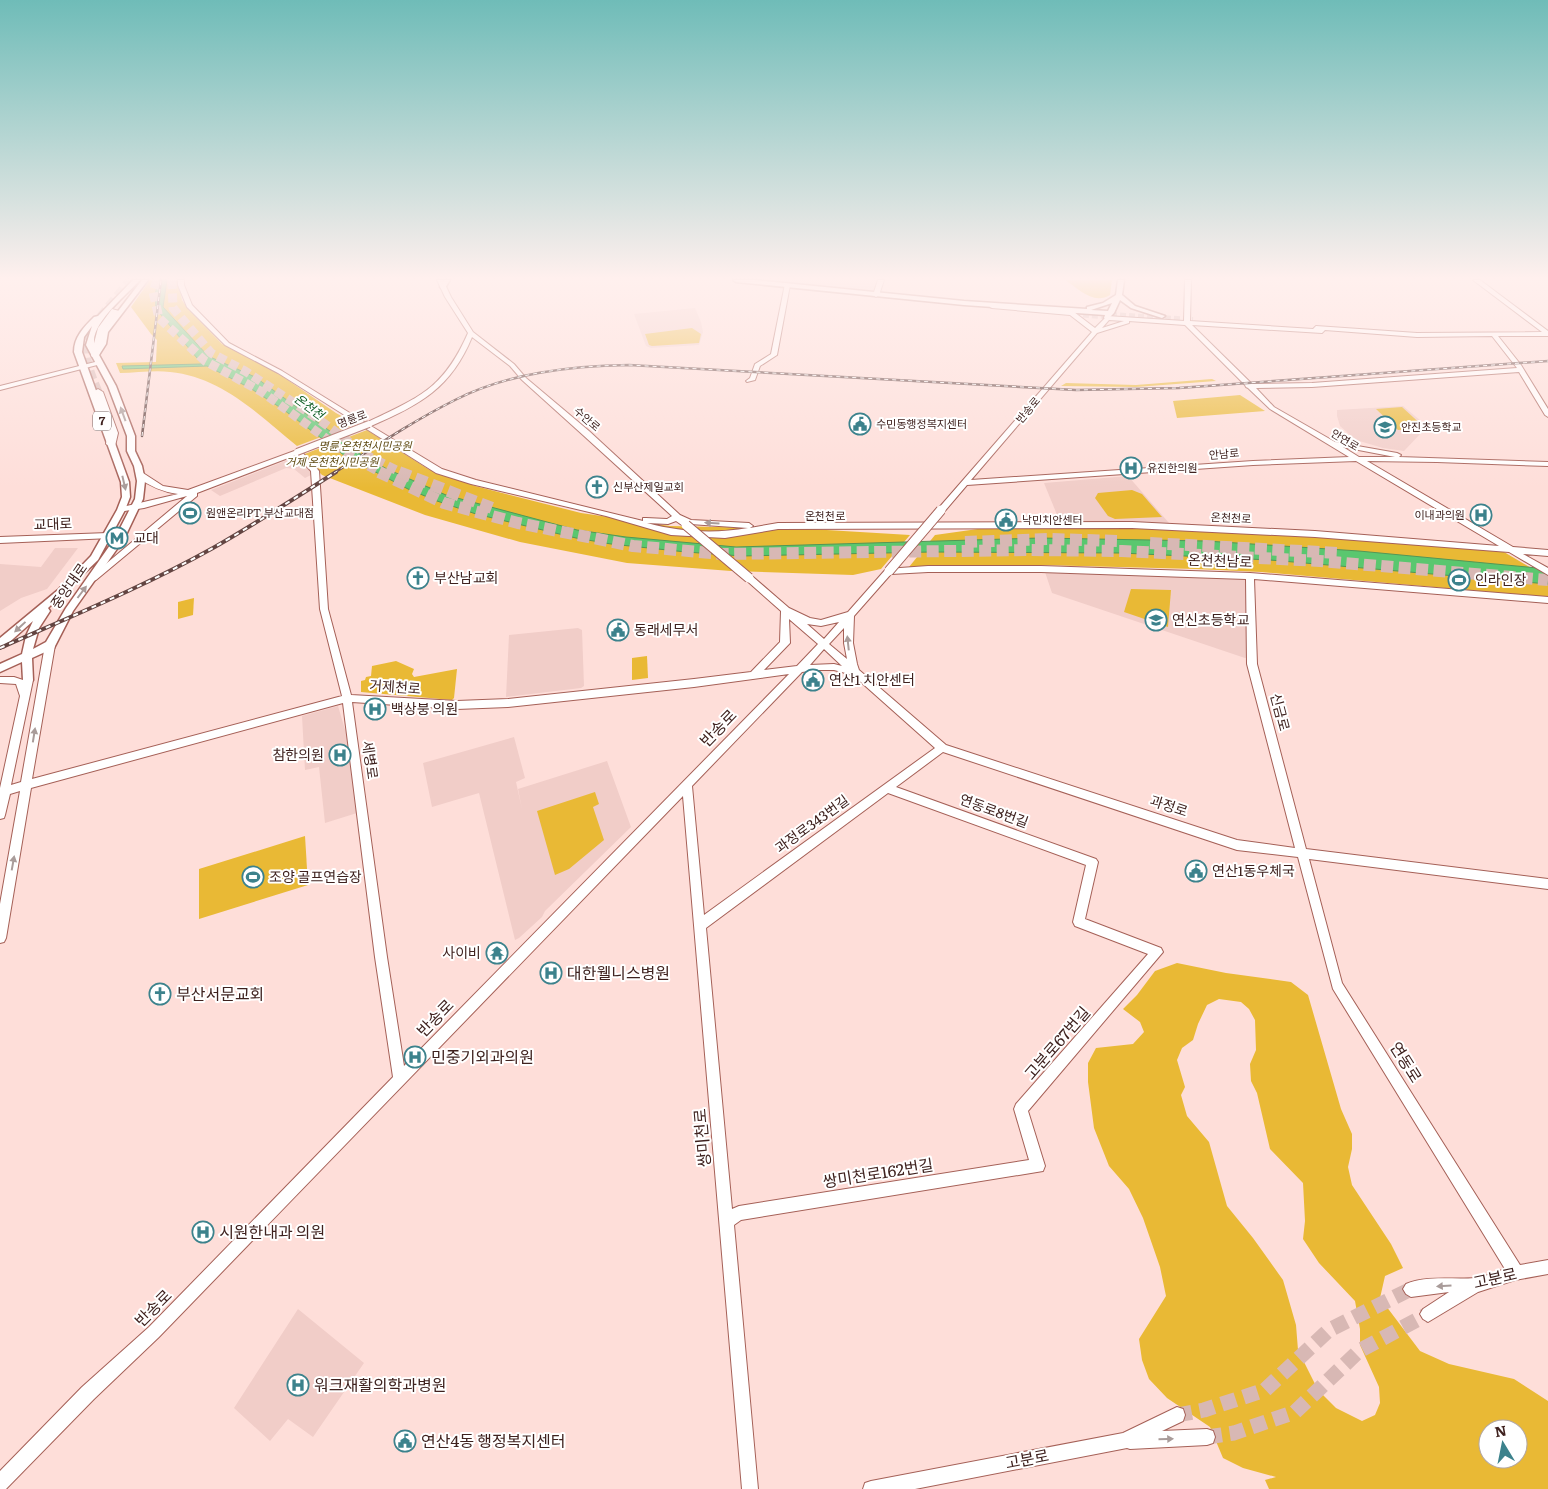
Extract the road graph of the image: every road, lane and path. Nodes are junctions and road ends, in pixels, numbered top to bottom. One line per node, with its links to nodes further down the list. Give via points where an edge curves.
1 (78, 349): 13 (main road, 중앙대로 / 7)
2 (92, 349): 12 (main road, 7)
3 (99, 349): 12 (highway)
4 (100, 349): 12 (main road)
5 (237, 349): 34 (main road, 온천천로, via 280,372 439,471)
6 (466, 349): 25 (main road, 명륜로, bridge, via 439,386 405,408)
7 (492, 349): 35 (main road, 수안로)
8 (775, 349): 17 (main road, via 774,355 757,365)
9 (1080, 349): 30 (main road, 반송로)
10 (1215, 349): 18 (main road, 안연로)
11 (1505, 349): 14 (main road)
12 (97, 359): 13 (main road); 16 (main road, 중앙대로 / 7)
13 (82, 366): 15 (main road, 중앙대로 / 7); 19 (main road)
14 (1521, 370): 18 (main road, via 1312,385); 21 (main road)
15 (86, 375): 16 (main road, via 98,370); 23 (main road, 중앙대로 / 7)
16 (107, 375): 24 (main road, 중앙대로 / 7, one-way to 16, via 131,436)
17 (750, 381)
18 (1248, 386): 22 (main road, 안연로, via 1272,408)
19 (0, 388)
20 (98, 392): 23 (highway, via 113,433)
21 (1548, 415)
22 (1324, 440): 26 (main road, 안연로); 27 (main road, 안남로)
23 (112, 446): 24 (main road, via 120,454); 33 (main road, 중앙대로 / 7, one-way to 33, via 126,489)
24 (131, 451): 29 (main road, 중앙대로 / 7)
25 (297, 452): 31 (main road, 명륜로); 60 (main road, 세병로, via 315,471 324,609)
26 (1358, 460): 27 (main road, 안남로); 30 (main road, 안남로, via 1254,462); 39 (main road, 안연로)
27 (1425, 460): 28 (main road, 안남로)
28 (1548, 464)
29 (140, 475): 31 (main road, via 168,491); 32 (main road, 중앙대로 / 7, via 141,488)
30 (966, 483): 41 (main road, 반송로, bridge)
31 (199, 491): 32 (main road, 명륜로); 44 (main road)
32 (136, 507): 33 (main road, 명륜로); 44 (main road, 중앙대로 / 7)
33 (121, 510): 37 (main road, 중앙대로 / 7)
34 (608, 514): 35 (main road, via 663,522); 36 (main road, 온천천로, via 671,532 725,535)
35 (678, 517): 36 (main road, one-way to 35, via 690,522); 45 (main road, 수안로, bridge)
36 (778, 526): 39 (main road, 온천천로, via 1140,526 1315,534)
37 (108, 536): 38 (main road, 교대로); 46 (main road, 중앙대로 / 7, via 95,558)
38 (0, 540)
39 (1514, 552): 40 (main road, 온천천로); 42 (main road, 안연로)
40 (1548, 554)
41 (889, 571): 43 (main road, 온천천남로, via 1041,569); 49 (main road, 반송로)
42 (1548, 572)
43 (1250, 576): 47 (main road, 온천천남로); 68 (main road, 신금로, via 1252,664)
44 (93, 578): 52 (main road, 중앙대로 / 7, one-way to 44, via 69,610)
45 (749, 578): 48 (main road, 과정로)
46 (61, 592): 50 (main road, one-way to 50); 53 (main road, via 32,630)
47 (1548, 600)
48 (785, 610): 49 (main road, via 817,624 830,623); 51 (main road, 과정로); 57 (main road, via 785,643)
49 (850, 614): 51 (main road, 반송로); 56 (main road, one-way to 49, via 848,650 846,631)
50 (0, 644)
51 (824, 644): 55 (main road, 반송로); 56 (main road, 과정로)
52 (50, 645): 53 (main road); 63 (main road, 중앙대로 / 7, one-way to 52)
53 (28, 656): 54 (main road); 59 (main road)
54 (0, 668)
55 (798, 670): 56 (main road, 거제천로, via 834,667); 57 (main road, 거제천로); 64 (main road, 반송로)
56 (856, 672): 62 (main road, 과정로)
57 (753, 676): 60 (main road, 거제천로, via 508,703 456,705)
58 (0, 680): 61 (main road, via 20,682)
59 (28, 680): 61 (main road)
60 (347, 698): 63 (main road, 거제천로); 73 (main road, 세병로)
61 (25, 700): 66 (main road)
62 (942, 748): 65 (main road, 과정로343번길); 68 (main road, 과정로, via 1237,844)
63 (26, 784): 66 (main road, 거제천로); 71 (main road, 중앙대로 / 7, one-way to 63)
64 (687, 784): 70 (main road, 쌍미천로); 73 (main road, 반송로)
65 (887, 788): 70 (main road, 과정로343번길); 72 (main road, 연동로8번길, via 1092,862 1079,922)
66 (2, 791): 67 (main road)
67 (0, 815)
68 (1304, 853): 69 (main road, 과정로); 77 (main road, 연동로, via 1337,985)
69 (1548, 884)
70 (700, 924): 75 (main road, 쌍미천로)
71 (0, 938)
72 (1157, 952): 74 (main road, 고분로67번길, via 1021,1110)
73 (400, 1079): 84 (main road, 반송로, via 154,1332 88,1393)
74 (1038, 1166): 75 (main road, 쌍미천로162번길, via 739,1212)
75 (726, 1221): 85 (main road, 쌍미천로)
76 (1548, 1267): 77 (main road, 고분로)
77 (1516, 1272): 78 (main road, 고분로)
78 (1477, 1285): 79 (main road, 고분로, one-way to 79); 80 (main road)
79 (1411, 1290)
80 (1428, 1314)
81 (1177, 1415): 83 (main road, 고분로)
82 (1207, 1438): 83 (main road, one-way to 82)
83 (1124, 1441): 86 (main road, 고분로)
84 (1, 1482)
85 (750, 1489)
86 (871, 1489)

